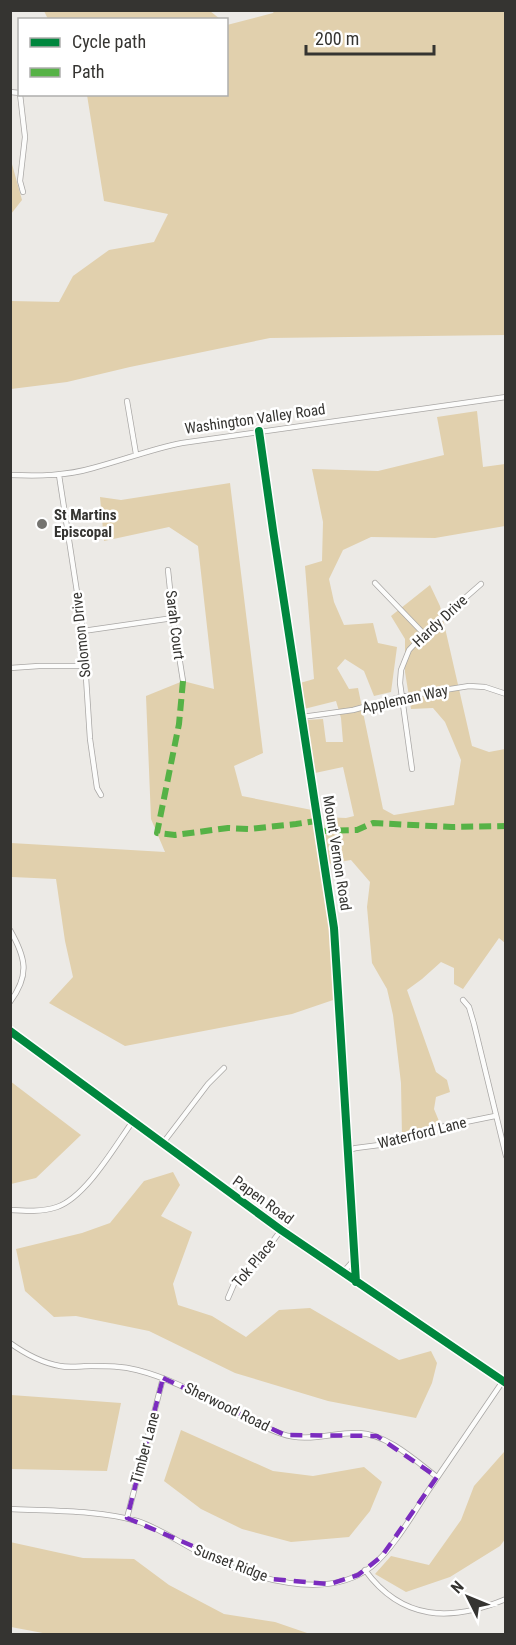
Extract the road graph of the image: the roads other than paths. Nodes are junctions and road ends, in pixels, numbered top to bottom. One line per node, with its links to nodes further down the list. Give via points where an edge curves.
1 (20, 96): 2 (street, via 25,137 20,182)
2 (23, 192)
3 (506, 398): 5 (street, Washington Valley Road)
4 (127, 401): 6 (street)
5 (259, 431): 6 (street, Washington Valley Road); 20 (street, Mount Vernon Road)
6 (136, 454): 7 (street, Washington Valley Road)
7 (59, 475): 8 (street, Washington Valley Road); 13 (street, Solomon Drive)
8 (10, 476)
9 (168, 570): 12 (street, Sarah Court)
10 (375, 583): 14 (street)
11 (481, 584): 14 (street, Hardy Drive)
12 (173, 618): 13 (street); 17 (street, Sarah Court)
13 (83, 631): 15 (street, Solomon Drive)
14 (424, 634): 19 (street, Hardy Drive, via 406,656 400,676)
15 (86, 666): 16 (street); 22 (street, Solomon Drive, via 90,740)
16 (10, 668)
17 (183, 681)
18 (506, 694): 19 (street, Appleman Way, via 478,686)
19 (401, 697): 20 (street, Appleman Way, via 353,710); 21 (street, Hardy Drive)
20 (302, 717): 31 (street, Mount Vernon Road, via 334,930)
21 (412, 769)
22 (101, 795)
23 (10, 930): 25 (street, via 20,948 24,976)
24 (463, 1000): 28 (street, via 474,1024)
25 (10, 1002)
26 (10, 1031): 29 (street, Papen Road)
27 (224, 1068): 30 (street)
28 (495, 1116): 31 (street, Waterford Lane); 32 (street)
29 (133, 1121): 30 (street, Papen Road); 33 (street, via 77,1195 47,1210)
30 (163, 1143): 34 (street, Papen Road)
31 (348, 1150): 35 (street, Mount Vernon Road)
32 (506, 1156)
33 (10, 1210)
34 (281, 1230): 36 (street, Papen Road); 38 (street, Tok Place, via 234,1284)
35 (354, 1260): 36 (street, via 346,1269); 37 (street, Mount Vernon Road)
36 (338, 1269): 37 (street, Papen Road)
37 (356, 1282): 41 (street, Papen Road)
38 (228, 1298)
39 (10, 1343): 40 (street, Sherwood Road, via 60,1366 126,1368)
40 (163, 1378): 42 (street, Sherwood Road, via 285,1435 357,1432 376,1436); 44 (street, Timber Lane)
41 (504, 1382): 42 (street, Sunset Ridge)
42 (437, 1477): 45 (street, Sunset Ridge, via 382,1556)
43 (10, 1509): 44 (street, Sunset Ridge)
44 (127, 1518): 45 (street, Sunset Ridge, via 208,1557 270,1579 330,1584 351,1579)
45 (365, 1570): 46 (street, via 395,1600 429,1614 470,1611)
46 (506, 1599)

